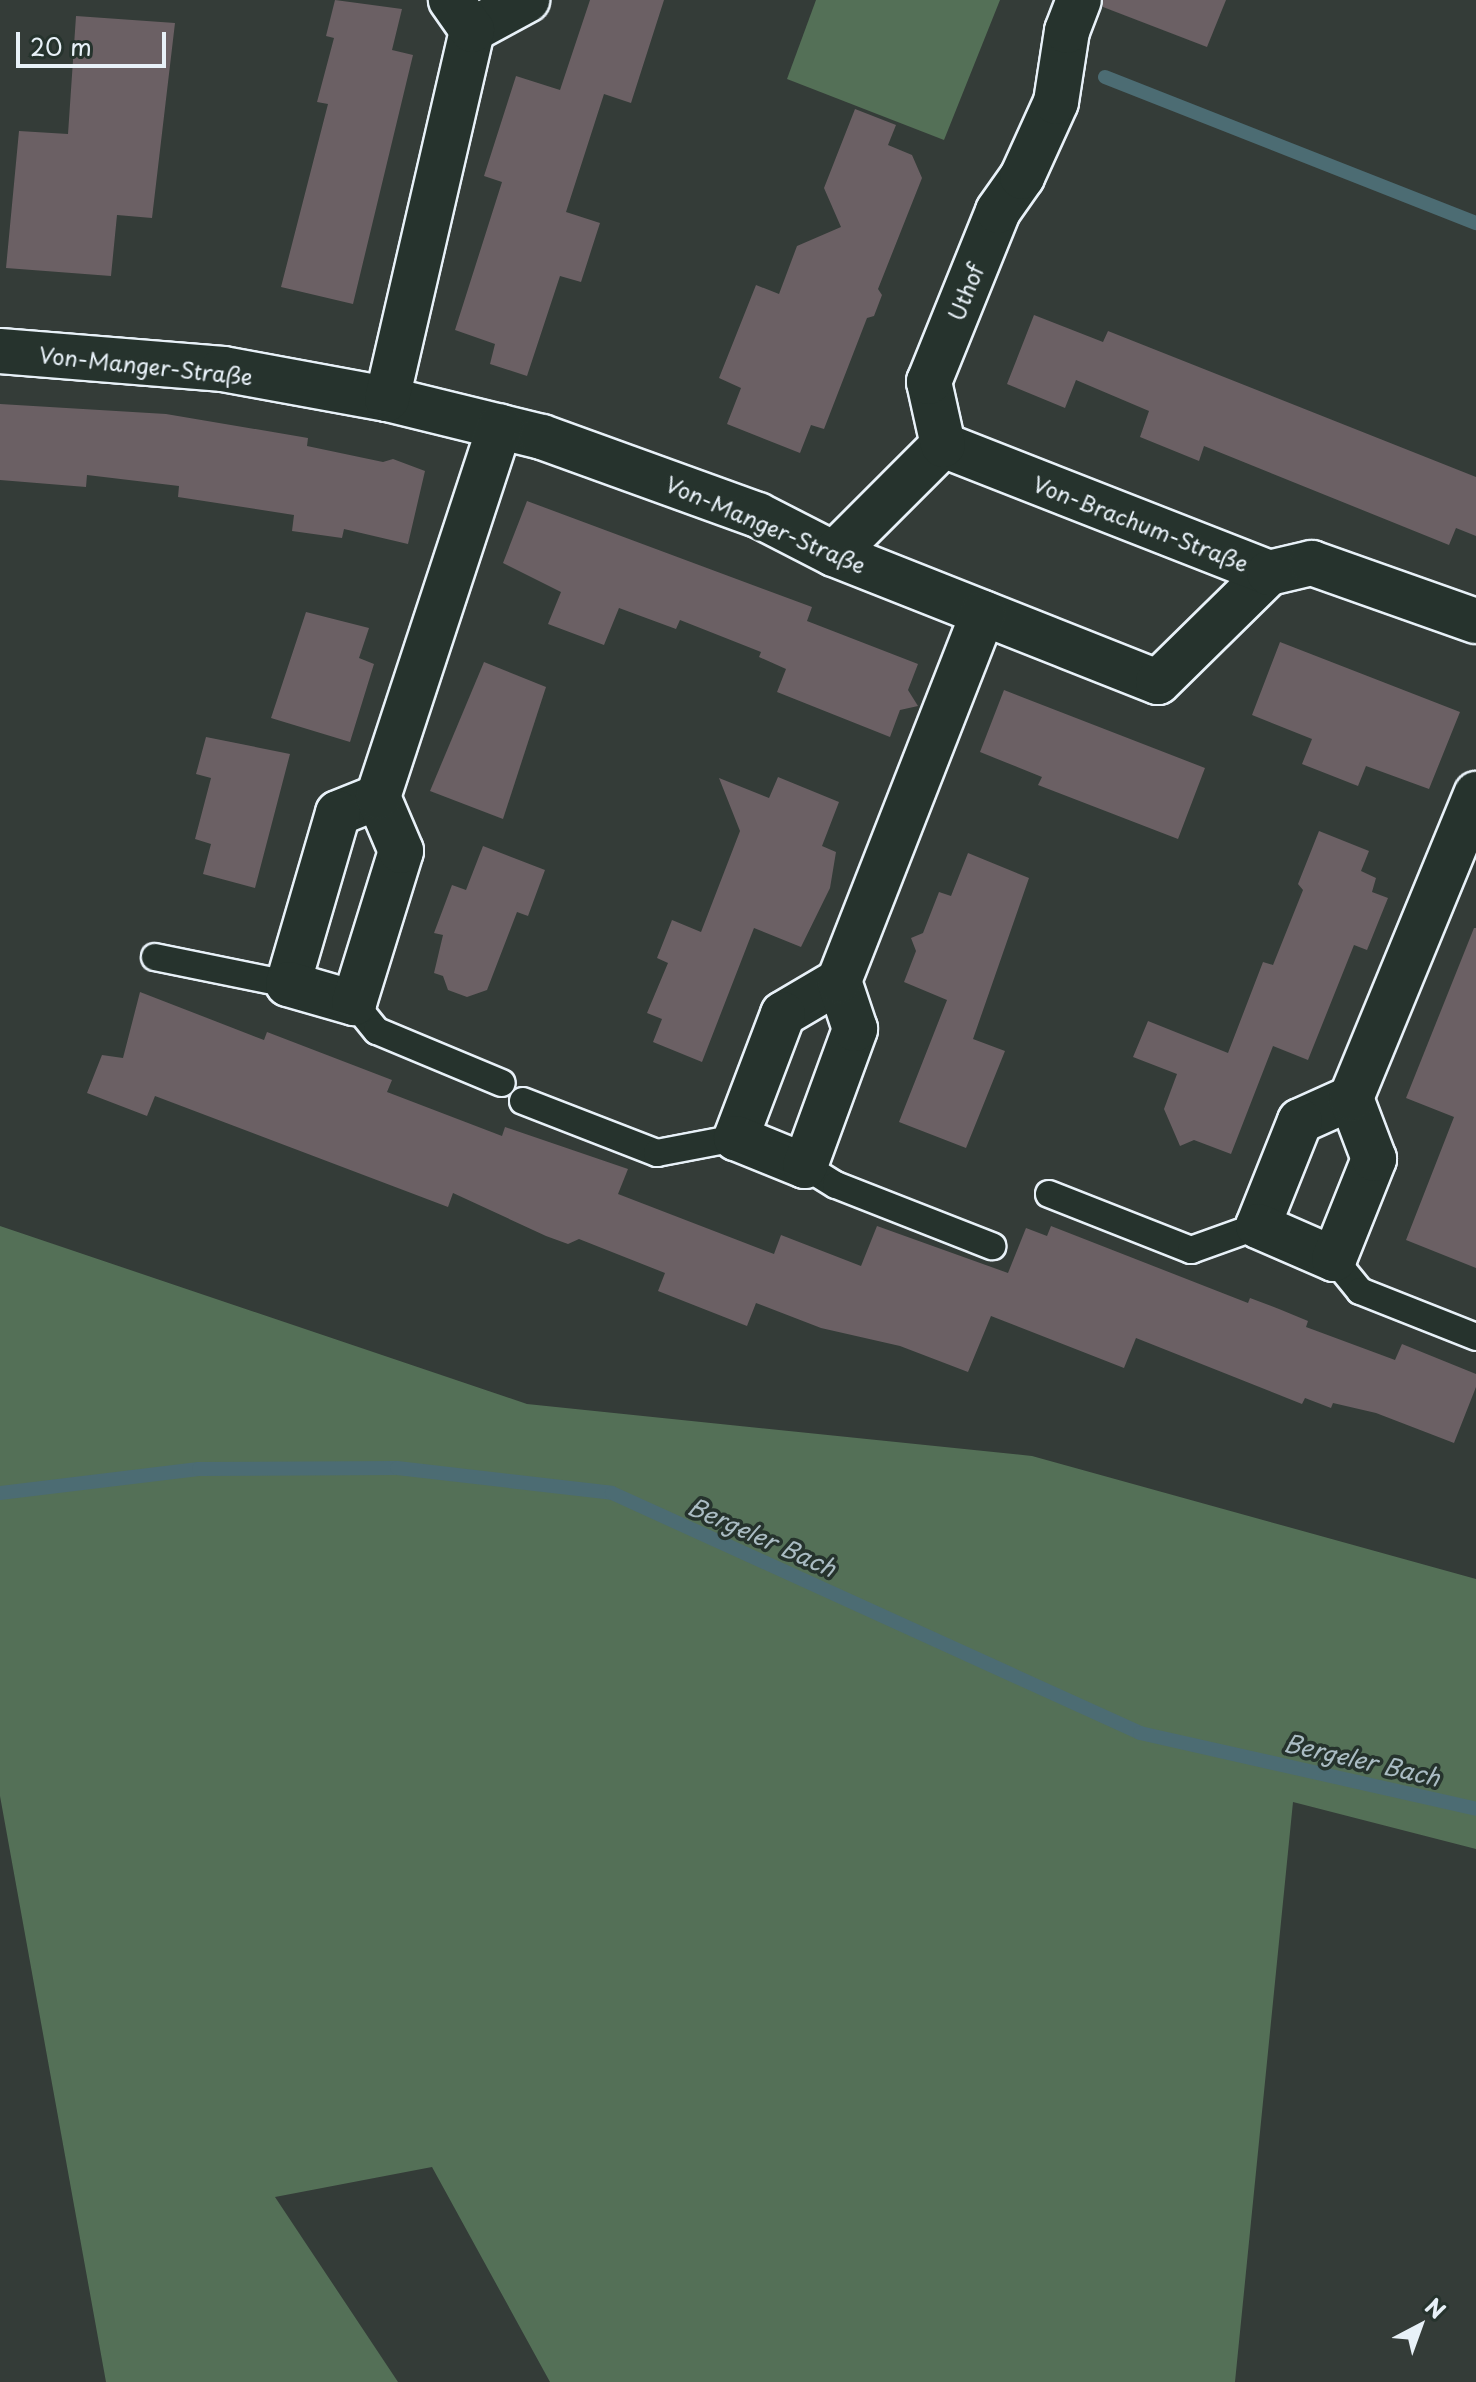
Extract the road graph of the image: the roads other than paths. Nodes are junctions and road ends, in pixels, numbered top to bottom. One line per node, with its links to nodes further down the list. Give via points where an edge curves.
1 (527, 0): 3 (street)
2 (1079, 0): 7 (street, Uthof, via 1067,31 1056,102 1022,177 998,211 929,382)
3 (462, 15): 5 (street)
4 (0, 351): 5 (street, Von-Manger-Straße, via 223,369)
5 (387, 399): 6 (street, Von-Manger-Straße)
6 (500, 427): 8 (street, Von-Manger-Straße, via 542,437 758,515); 13 (street)
7 (943, 445): 8 (street); 9 (street, Von-Brachum-Straße)
8 (834, 554): 10 (street, Von-Manger-Straße)
9 (1269, 573): 10 (street, Von-Manger-Straße, via 1158,682); 11 (street, Von-Brachum-Straße, via 1312,563)
10 (983, 613): 15 (street)
11 (1476, 621)
12 (1476, 794): 19 (street)
13 (378, 797): 16 (street, via 338,813); 17 (street, via 401,851)
14 (155, 957): 16 (lane)
15 (839, 981): 21 (street, via 783,1014); 22 (street, via 855,1029)
16 (288, 984): 17 (street)
17 (354, 1003): 18 (lane, via 377,1031)
18 (502, 1083)
19 (1351, 1098): 24 (street, via 1300,1121); 26 (street, via 1374,1159)
20 (523, 1101): 21 (lane, via 657,1153)
21 (736, 1138): 22 (street)
22 (805, 1166): 25 (lane, via 836,1185)
23 (1049, 1194): 24 (lane, via 1191,1250)
24 (1258, 1226): 26 (street)
25 (992, 1246)
26 (1334, 1259): 27 (lane, via 1360,1291)
27 (1476, 1337)

